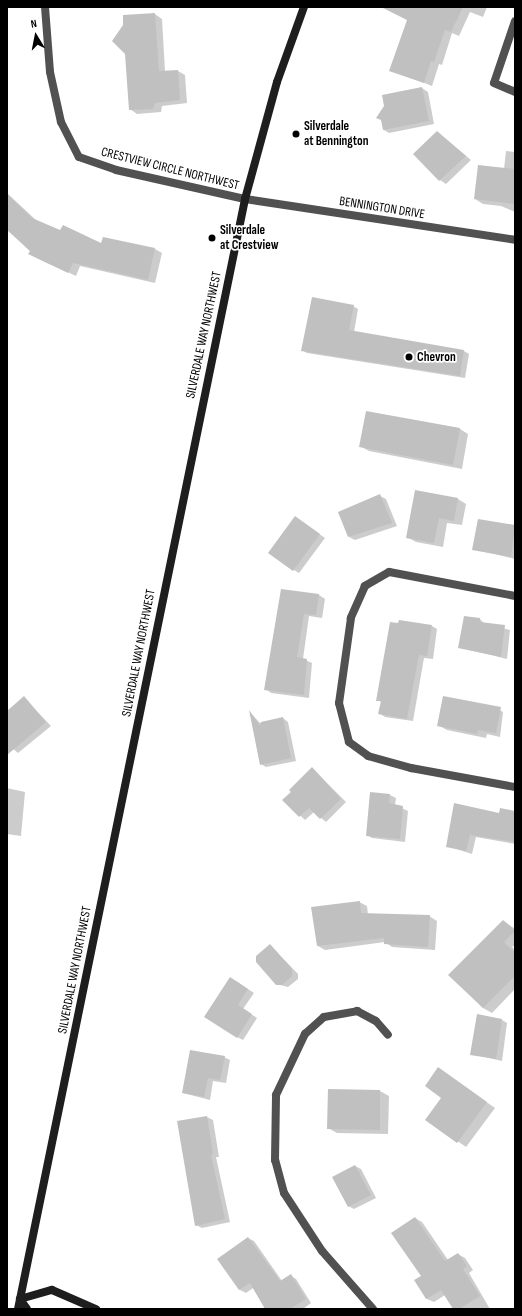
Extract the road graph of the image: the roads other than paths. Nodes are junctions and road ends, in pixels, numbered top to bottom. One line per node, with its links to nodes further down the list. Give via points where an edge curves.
1 (45, 7): 5 (street, CRESTVIEW CIRCLE NORTHWEST, via 50,72 60,122 79,157 116,170)
2 (304, 7): 5 (main road, SILVERDALE WAY NORTHWEST, via 277,82)
3 (515, 21): 4 (street, via 494,83)
4 (515, 92)
5 (245, 199): 6 (street, BENNINGTON DRIVE); 10 (main road, SILVERDALE WAY NORTHWEST)
6 (515, 240)
7 (515, 596): 8 (street, via 389,572 365,586 351,618 339,703 349,742 368,756 411,768)
8 (515, 787)
9 (388, 1035): 14 (street, via 376,1021 357,1011 324,1017 305,1034 276,1095 275,1160 284,1193 322,1251)
10 (20, 1299): 11 (main road, SILVERDALE WAY NORTHWEST); 12 (main road); 13 (main road, via 52,1290)
11 (18, 1309)
12 (27, 1309)
13 (96, 1309)
14 (373, 1309)

